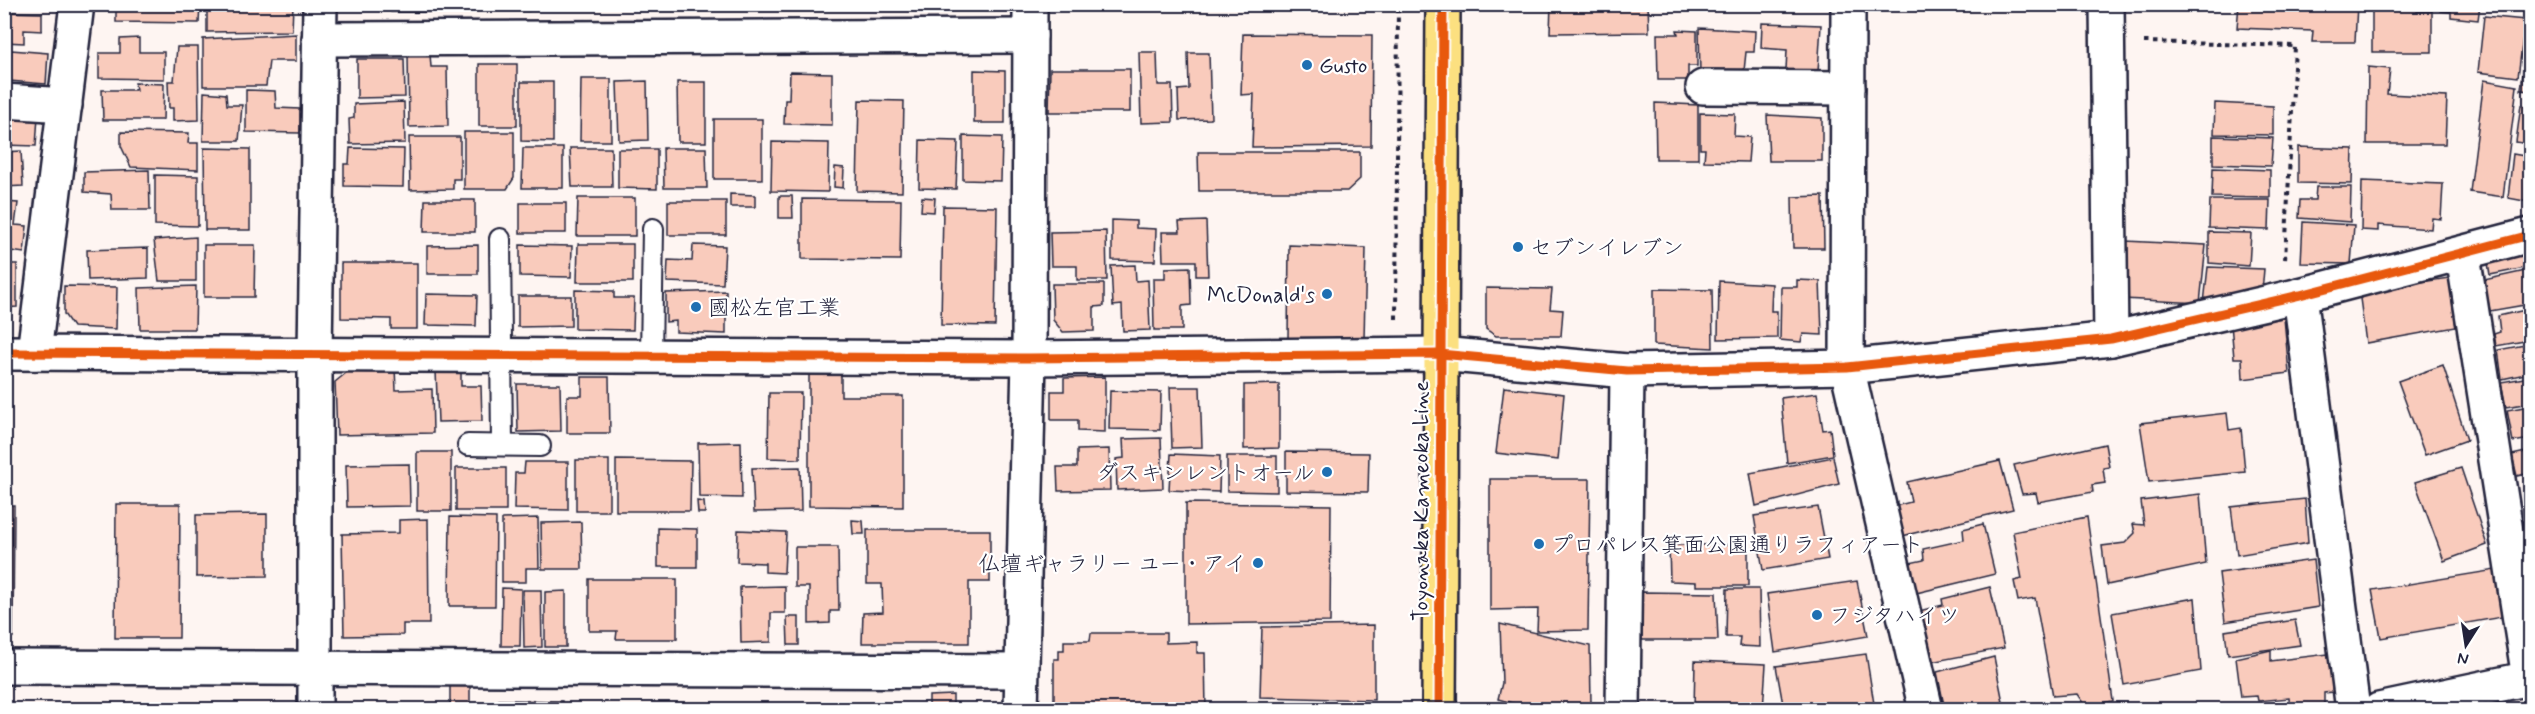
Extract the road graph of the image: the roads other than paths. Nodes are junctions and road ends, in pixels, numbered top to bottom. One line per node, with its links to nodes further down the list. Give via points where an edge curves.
1 (77, 4): 11 (street)
2 (320, 4): 7 (street)
3 (1443, 4): 20 (main road, Toyonaka Kameoka Line)
4 (1848, 4): 9 (street)
5 (2107, 4): 17 (street)
6 (1030, 20): 7 (street); 23 (street)
7 (319, 39): 19 (street)
8 (1703, 87): 9 (street)
9 (1848, 88): 24 (street)
10 (4, 101): 11 (street)
11 (64, 105): 18 (street)
12 (652, 229): 22 (lane)
13 (2530, 235): 15 (street)
14 (500, 238): 21 (lane)
15 (2463, 255): 16 (street); 32 (street)
16 (2300, 295): 17 (street); 38 (street)
17 (2111, 339): 24 (street)
18 (19, 353): 19 (street)
19 (315, 353): 21 (street); 29 (street)
20 (1440, 354): 23 (street); 25 (street); 35 (main road, Toyonaka Kameoka Line)
21 (501, 355): 22 (street); 27 (lane)
22 (651, 356): 23 (street)
23 (1029, 358): 31 (street)
24 (1847, 367): 25 (street); 37 (street)
25 (1627, 371): 36 (street)
26 (468, 444): 27 (lane)
27 (502, 444): 28 (lane)
28 (540, 446)
29 (316, 666): 30 (street); 31 (street); 33 (street)
30 (4, 667)
31 (1021, 671): 34 (street)
32 (2530, 678): 39 (street)
33 (315, 710)
34 (1021, 710)
35 (1438, 710)
36 (1623, 710)
37 (1926, 710)
38 (2353, 710)
39 (2379, 710)

